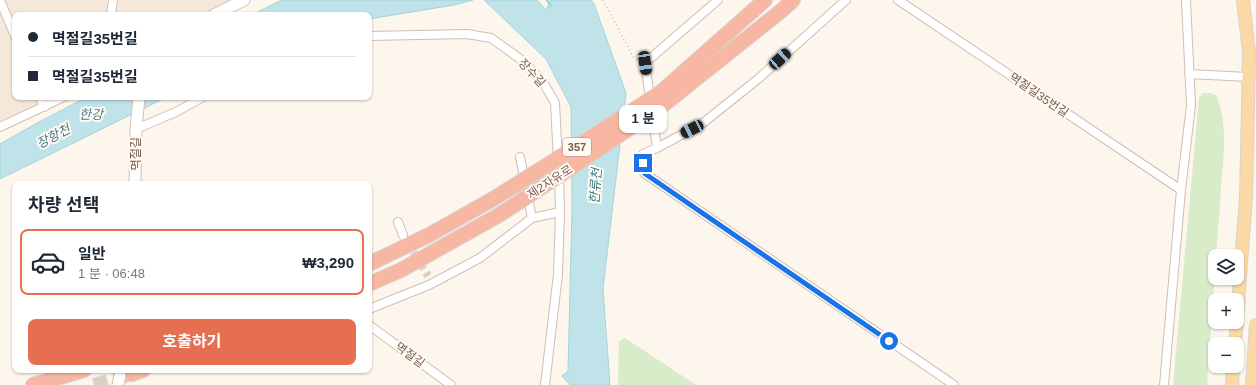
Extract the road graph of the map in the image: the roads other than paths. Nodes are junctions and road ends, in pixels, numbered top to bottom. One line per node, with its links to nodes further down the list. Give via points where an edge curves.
1 (0, 0): 15 (street)
2 (113, 0): 13 (street)
3 (244, 0): 14 (street)
4 (718, 0): 27 (street, via 645,63)
5 (765, 0): 19 (highway)
6 (793, 0): 12 (highway, 제2자유로 / 357)
7 (798, 0): 12 (highway)
8 (846, 0): 27 (street, via 758,79 703,123)
9 (898, 0): 30 (street, 멱절길35번길)
10 (1186, 0): 17 (street)
11 (1243, 0): 18 (main road, via 1249,52)
12 (781, 11): 19 (highway, 제2자유로 / 357)
13 (111, 12)
14 (220, 12)
15 (12, 29)
16 (372, 36): 31 (street, 장수길, via 467,34 491,38 524,61 543,82 555,103)
17 (1189, 74): 18 (street); 30 (street, via 1191,105)
18 (1248, 77): 39 (main road, via 1246,198)
19 (661, 99): 35 (highway, 357, bridge, via 430,235); 37 (highway, 제2자유로 / 357, bridge, via 580,162 499,215 401,270)
20 (41, 100): 24 (street)
21 (58, 100): 24 (street)
22 (139, 100): 26 (street, 멱절길)
23 (198, 100): 26 (street, via 176,112)
24 (44, 107): 25 (street)
25 (0, 127)
26 (136, 127): 29 (street, 멱절길)
27 (657, 148): 50 (street, via 643,154 644,173)
28 (520, 157): 32 (street)
29 (136, 181)
30 (1181, 190): 51 (street)
31 (560, 212): 32 (street); 49 (street, 장수길, via 558,274)
32 (532, 218): 38 (street, via 480,258)
33 (398, 222): 34 (street)
34 (403, 235)
35 (372, 263)
36 (428, 276): 38 (street)
37 (372, 283)
38 (429, 285): 40 (street)
39 (1239, 293)
40 (372, 308)
41 (1256, 325): 53 (main road)
42 (372, 327): 48 (street, 멱절길)
43 (74, 373): 46 (highway)
44 (130, 373): 47 (street)
45 (1233, 373): 52 (main road)
46 (33, 385)
47 (118, 385)
48 (451, 385)
49 (545, 385)
50 (954, 385)
51 (1164, 385)
52 (1232, 385)
53 (1252, 385)

